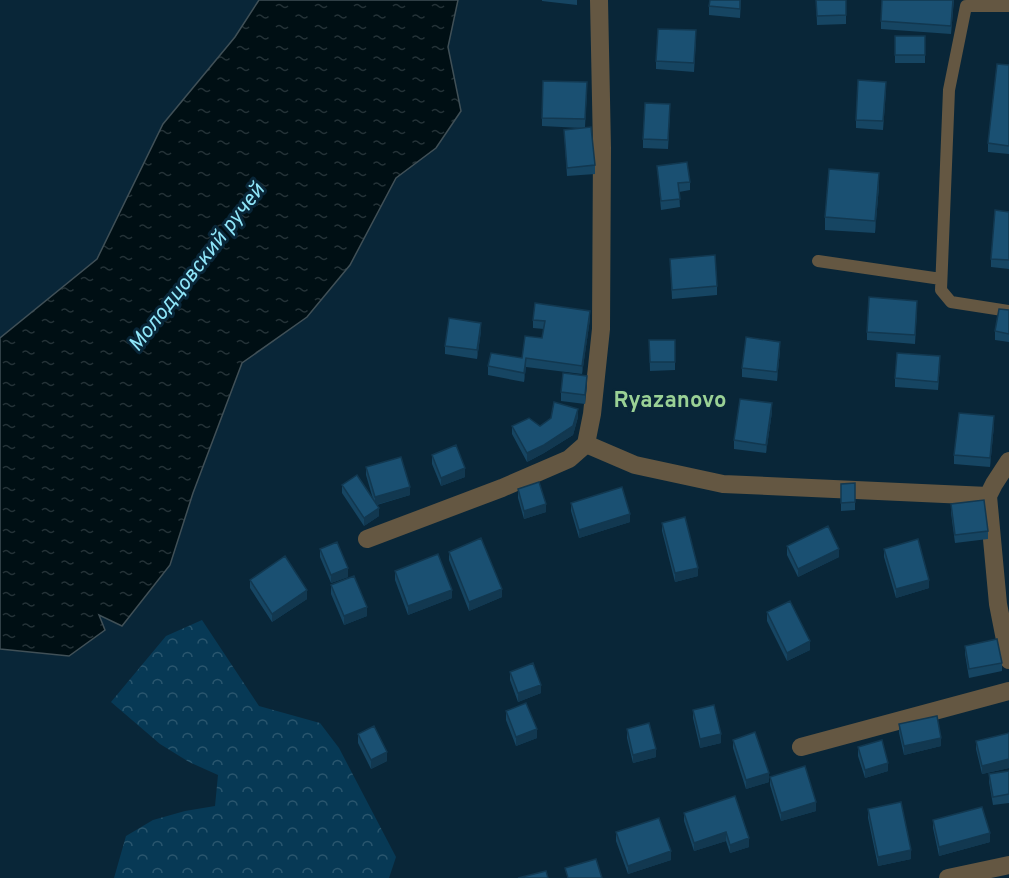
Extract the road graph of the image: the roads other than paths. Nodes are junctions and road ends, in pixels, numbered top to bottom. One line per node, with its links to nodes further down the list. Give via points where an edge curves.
1 (599, 0): 6 (street, via 601,329)
2 (1009, 6): 4 (lane, via 966,6 949,90)
3 (818, 261): 4 (lane)
4 (941, 279): 5 (lane, via 941,290 951,302)
5 (1009, 311)
6 (586, 444): 8 (street, via 635,465 723,484); 9 (street, via 569,459 540,472)
7 (1009, 461): 8 (street)
8 (988, 496): 10 (street, via 998,604)
9 (367, 539)
10 (1009, 660)
11 (1009, 691): 12 (street)
12 (801, 747)
13 (1009, 865): 14 (street)
14 (948, 878)

